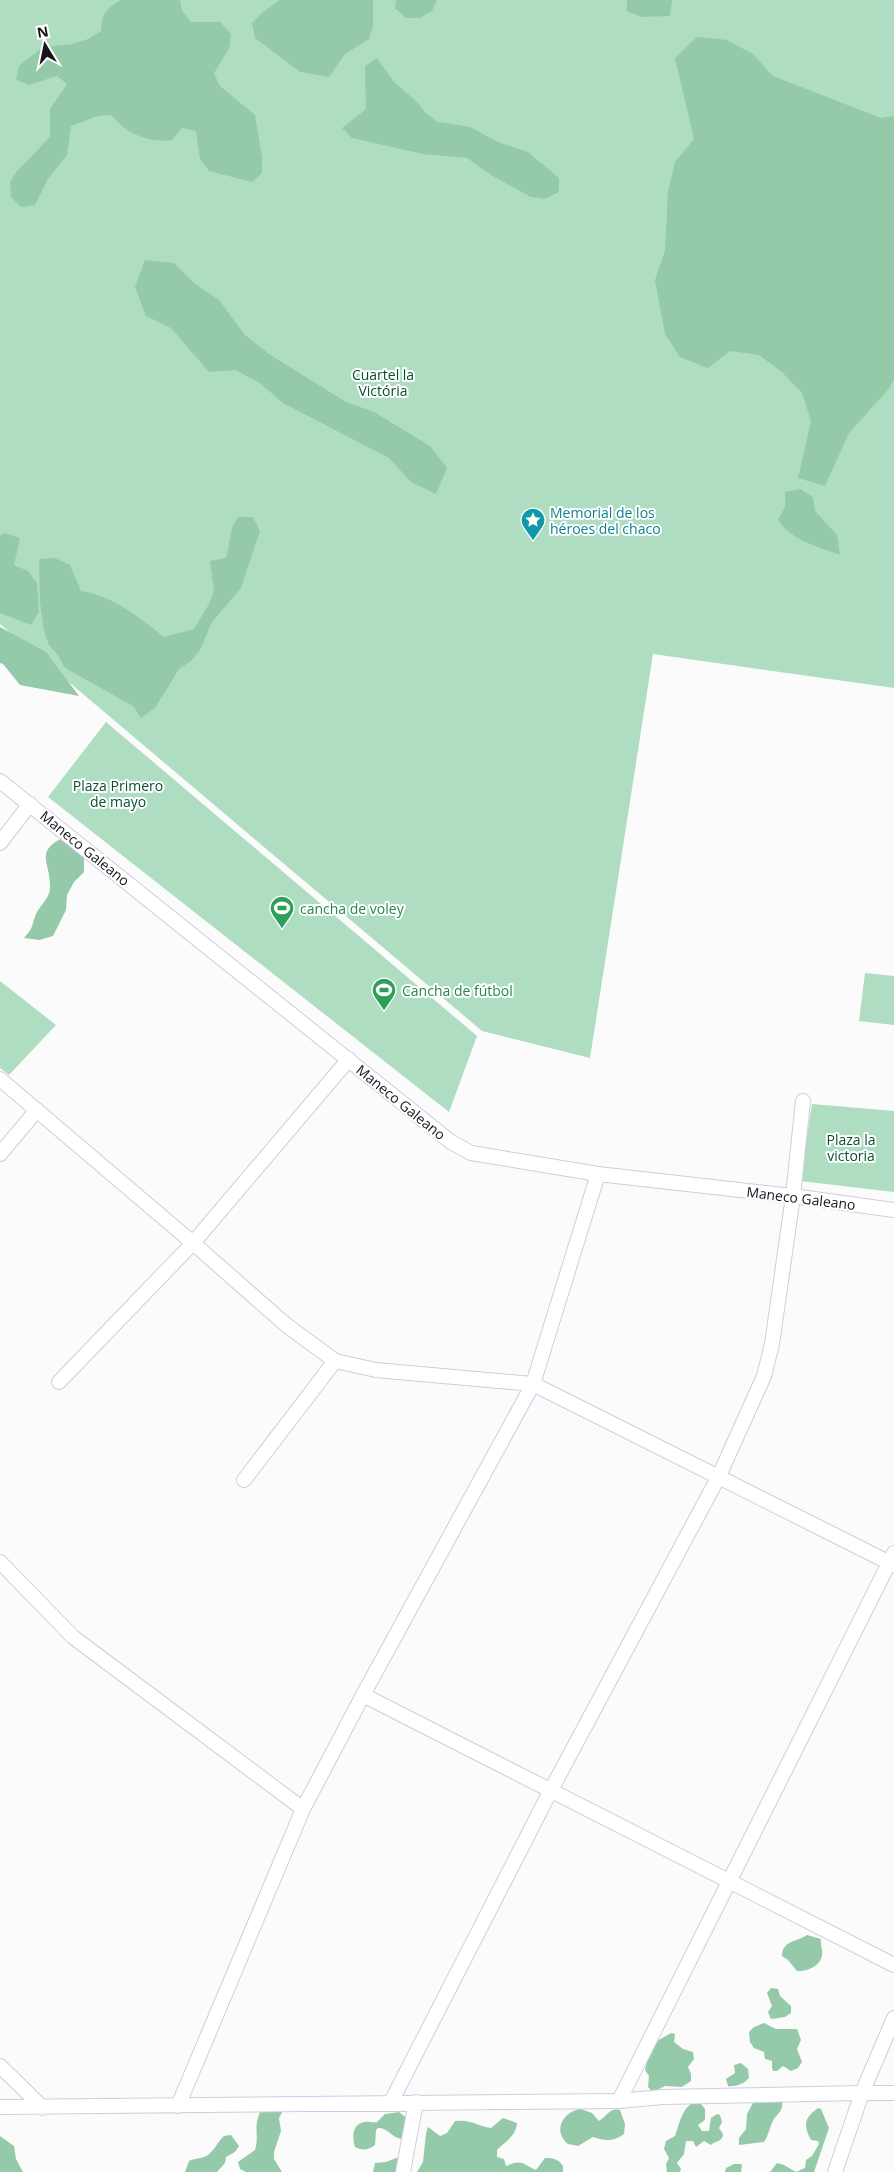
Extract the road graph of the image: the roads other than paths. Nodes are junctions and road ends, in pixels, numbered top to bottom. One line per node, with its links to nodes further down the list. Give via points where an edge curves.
1 (0, 780): 2 (street, Maneco Galeano)
2 (30, 804): 3 (street); 4 (street, Maneco Galeano)
3 (0, 843)
4 (349, 1059): 9 (street, Maneco Galeano, via 451,1142 471,1153); 12 (street)
5 (0, 1079): 7 (street)
6 (803, 1101): 10 (street)
7 (37, 1110): 8 (street); 12 (street)
8 (0, 1154)
9 (598, 1174): 10 (street, Maneco Galeano); 15 (street)
10 (793, 1196): 11 (street, Maneco Galeano); 16 (street, via 772,1344 764,1376)
11 (894, 1210)
12 (193, 1243): 13 (street, via 284,1324); 14 (street)
13 (335, 1361): 15 (street, via 376,1370); 17 (street)
14 (59, 1382)
15 (533, 1384): 16 (street); 20 (street)
16 (719, 1476): 18 (street); 21 (street)
17 (244, 1480)
18 (892, 1560): 23 (street)
19 (0, 1562): 22 (street, via 73,1637)
20 (362, 1696): 21 (street); 22 (street)
21 (551, 1790): 23 (street); 30 (street)
22 (303, 1809): 32 (street)
23 (731, 1881): 24 (street); 29 (street)
24 (894, 1965)
25 (894, 2018): 27 (street)
26 (0, 2066): 34 (street)
27 (862, 2093): 28 (street); 29 (street, via 662,2097); 36 (street)
28 (894, 2093)
29 (619, 2101): 31 (street)
30 (391, 2102): 31 (street); 32 (street)
31 (416, 2102): 35 (street)
32 (178, 2106): 34 (street)
33 (0, 2107): 34 (street)
34 (43, 2108)
35 (403, 2172)
36 (835, 2172)

